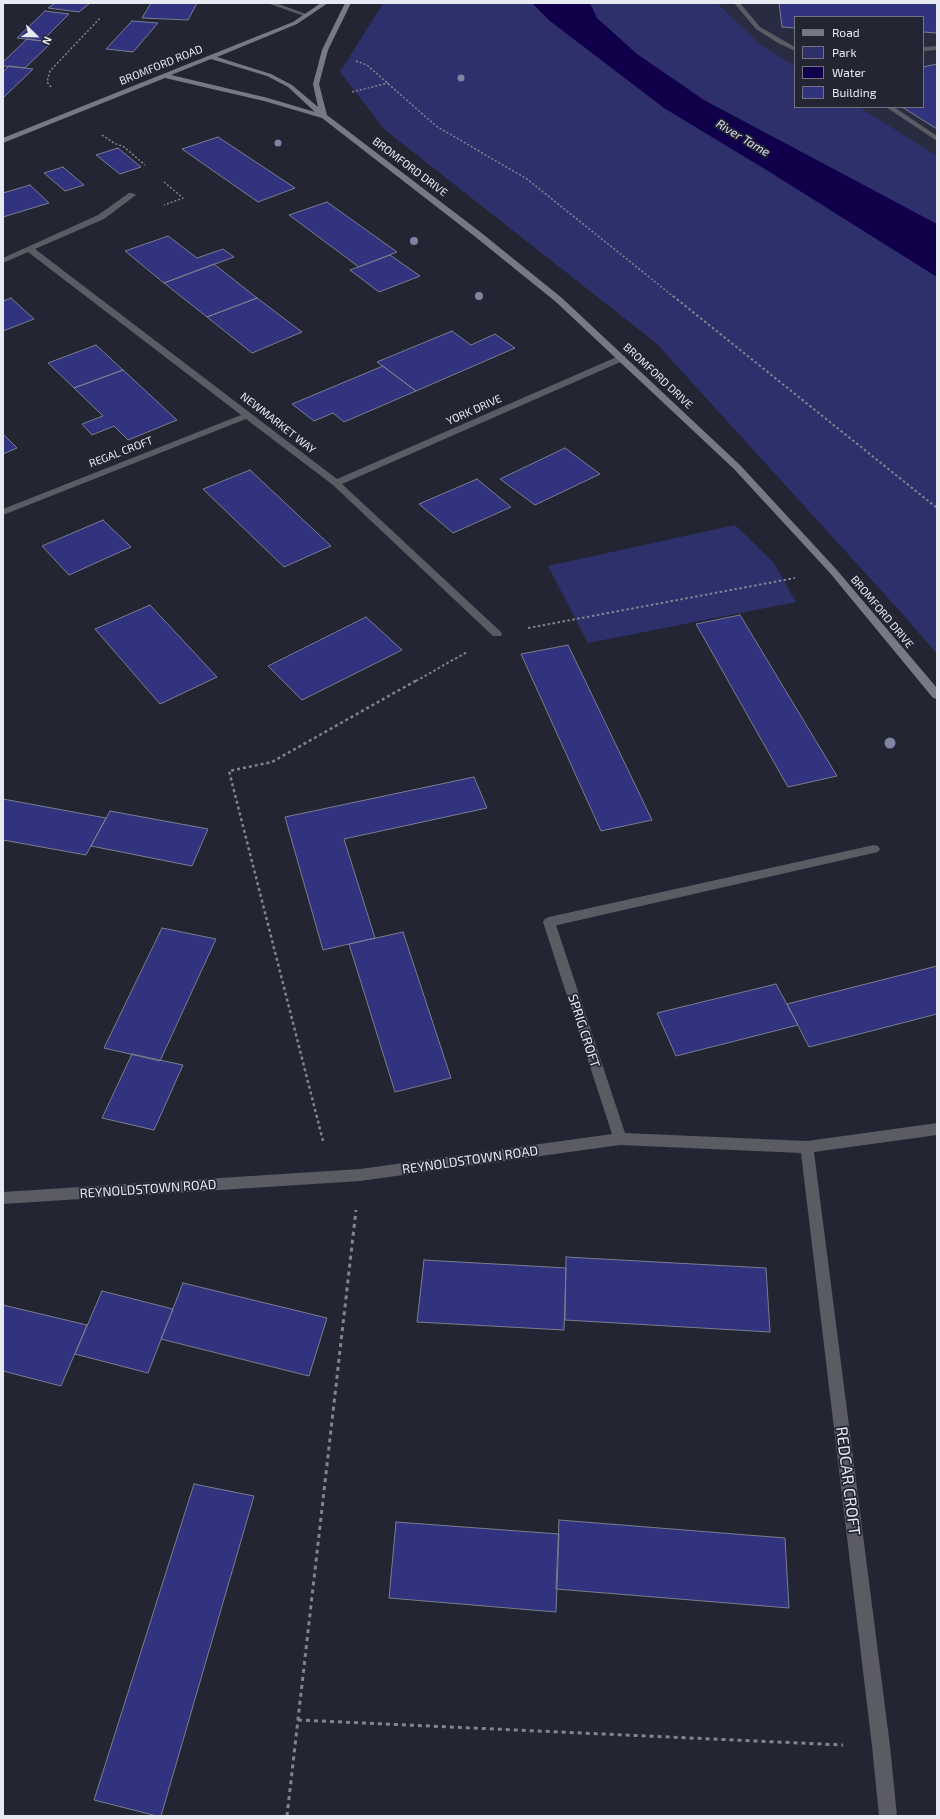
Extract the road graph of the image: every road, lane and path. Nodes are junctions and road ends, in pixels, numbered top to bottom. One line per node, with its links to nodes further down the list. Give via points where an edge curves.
1 (270, 3): 5 (street)
2 (325, 3): 5 (street, BROMFORD ROAD)
3 (348, 3): 9 (street)
4 (737, 3): 7 (street, via 758,28)
5 (306, 16): 10 (street, BROMFORD ROAD, via 295,23)
6 (937, 48): 8 (street)
7 (794, 49)
8 (924, 49)
9 (325, 50): 12 (path, via 367,64); 13 (street, via 316,84)
10 (210, 57): 11 (street, BROMFORD ROAD); 15 (street, BROMFORD DRIVE, via 268,75 290,86)
11 (165, 76): 15 (street, BROMFORD DRIVE, via 266,99); 17 (street, BROMFORD ROAD)
12 (388, 83): 13 (path); 26 (path, via 436,126 527,179)
13 (320, 100): 15 (street)
14 (890, 108): 16 (street)
15 (324, 116): 23 (street, BROMFORD DRIVE, via 559,300)
16 (937, 139)
17 (3, 141)
18 (114, 143): 19 (path)
19 (124, 147)
20 (132, 195): 21 (street, via 101,217)
21 (30, 249): 22 (street); 24 (street, NEWMARKET WAY)
22 (3, 261)
23 (622, 358): 25 (street, YORK DRIVE); 28 (street, BROMFORD DRIVE, via 737,467)
24 (248, 416): 25 (street, NEWMARKET WAY); 27 (street, REGAL CROFT)
25 (336, 483): 29 (street, NEWMARKET WAY)
26 (937, 508)
27 (3, 512)
28 (833, 571): 29 (path); 30 (street, BROMFORD DRIVE)
29 (497, 634): 35 (path, via 272,762 230,771 323,1142)
30 (937, 695)
31 (874, 849): 33 (street, SPRIG CROFT, via 549,922)
32 (937, 1129): 34 (street, REYNOLDSTOWN ROAD)
33 (620, 1139): 34 (street, REYNOLDSTOWN ROAD); 35 (street, REYNOLDSTOWN ROAD)
34 (807, 1147): 38 (street, REDCAR CROFT)
35 (360, 1175): 36 (street, REYNOLDSTOWN ROAD); 37 (path)
36 (3, 1198)
37 (298, 1720): 38 (path); 39 (path)
38 (881, 1746): 40 (street, REDCAR CROFT)
39 (287, 1816)
40 (888, 1816)

